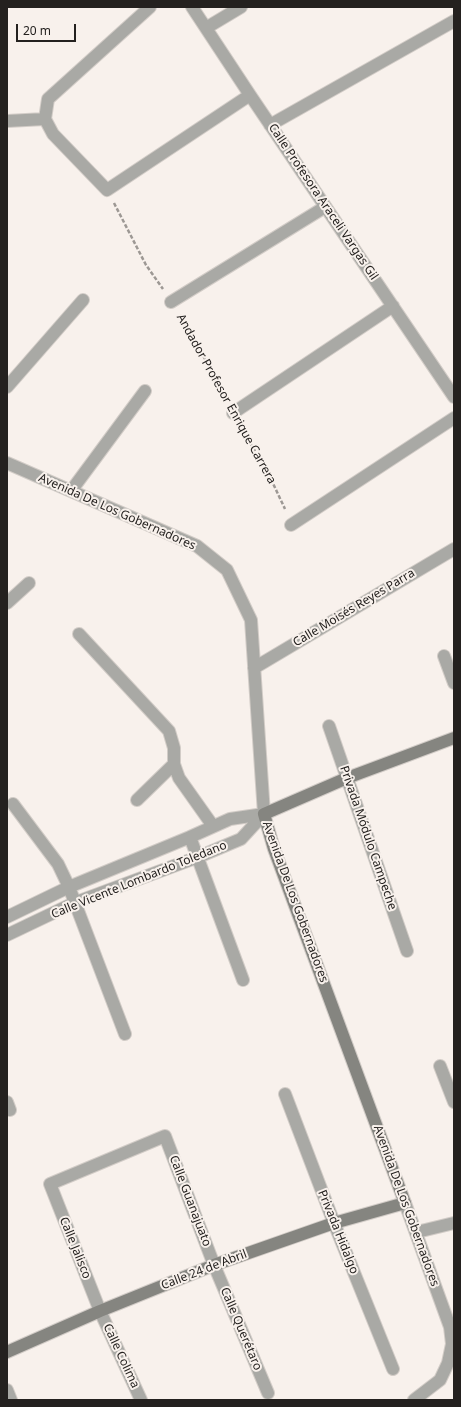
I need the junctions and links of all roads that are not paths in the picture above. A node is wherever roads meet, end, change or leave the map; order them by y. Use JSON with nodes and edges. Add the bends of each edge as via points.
{"nodes":[{"id":1,"x":150,"y":7,"type":"edge"},
{"id":2,"x":192,"y":7,"type":"edge"},
{"id":3,"x":241,"y":7,"type":"edge"},
{"id":4,"x":454,"y":21,"type":"edge"},
{"id":5,"x":206,"y":28,"type":"junction"},
{"id":6,"x":250,"y":95,"type":"junction"},
{"id":7,"x":45,"y":119,"type":"junction"},
{"id":8,"x":7,"y":121,"type":"edge"},
{"id":9,"x":270,"y":125,"type":"junction"},
{"id":10,"x":325,"y":207,"type":"junction"},
{"id":11,"x":83,"y":300,"type":"dead end"},
{"id":12,"x":171,"y":302,"type":"road end"},
{"id":13,"x":393,"y":306,"type":"junction"},
{"id":14,"x":7,"y":387,"type":"edge"},
{"id":15,"x":145,"y":391,"type":"dead end"},
{"id":16,"x":452,"y":391,"type":"edge"},
{"id":17,"x":233,"y":413,"type":"road end"},
{"id":18,"x":454,"y":418,"type":"edge"},
{"id":19,"x":7,"y":463,"type":"edge"},
{"id":20,"x":71,"y":491,"type":"junction"},
{"id":21,"x":291,"y":525,"type":"road end"},
{"id":22,"x":454,"y":549,"type":"edge"},
{"id":23,"x":30,"y":584,"type":"dead end"},
{"id":24,"x":7,"y":603,"type":"edge"},
{"id":25,"x":79,"y":634,"type":"dead end"},
{"id":26,"x":444,"y":656,"type":"dead end"},
{"id":27,"x":254,"y":668,"type":"junction"},
{"id":28,"x":454,"y":683,"type":"edge"},
{"id":29,"x":329,"y":726,"type":"dead end"},
{"id":30,"x":454,"y":738,"type":"edge"},
{"id":31,"x":174,"y":764,"type":"junction"},
{"id":32,"x":347,"y":778,"type":"junction"},
{"id":33,"x":137,"y":800,"type":"dead end"},
{"id":34,"x":13,"y":804,"type":"dead end"},
{"id":35,"x":264,"y":814,"type":"junction"},
{"id":36,"x":212,"y":826,"type":"junction"},
{"id":37,"x":190,"y":837,"type":"junction"},
{"id":38,"x":198,"y":857,"type":"junction"},
{"id":39,"x":69,"y":887,"type":"junction"},
{"id":40,"x":74,"y":903,"type":"junction"},
{"id":41,"x":7,"y":917,"type":"edge"},
{"id":42,"x":7,"y":935,"type":"edge"},
{"id":43,"x":407,"y":951,"type":"dead end"},
{"id":44,"x":243,"y":980,"type":"dead end"},
{"id":45,"x":125,"y":1034,"type":"dead end"},
{"id":46,"x":440,"y":1066,"type":"dead end"},
{"id":47,"x":285,"y":1094,"type":"dead end"},
{"id":48,"x":454,"y":1102,"type":"edge"},
{"id":49,"x":165,"y":1136,"type":"joint"},
{"id":50,"x":406,"y":1203,"type":"junction"},
{"id":51,"x":334,"y":1223,"type":"junction"},
{"id":52,"x":454,"y":1223,"type":"edge"},
{"id":53,"x":417,"y":1232,"type":"junction"},
{"id":54,"x":214,"y":1265,"type":"junction"},
{"id":55,"x":100,"y":1311,"type":"junction"},
{"id":56,"x":7,"y":1352,"type":"edge"},
{"id":57,"x":393,"y":1369,"type":"dead end"},
{"id":58,"x":7,"y":1390,"type":"edge"},
{"id":59,"x":268,"y":1393,"type":"dead end"},
{"id":60,"x":11,"y":1400,"type":"edge"},
{"id":61,"x":141,"y":1400,"type":"edge"},
{"id":62,"x":414,"y":1400,"type":"edge"}],
"edges":[{"from":1,"to":7,"type":"street","via":[[48,99]]},
{"from":2,"to":5,"type":"street","name":"Calle Profesora Araceli Vargas Gil"},
{"from":3,"to":5,"type":"street"},
{"from":4,"to":9,"type":"street"},
{"from":5,"to":6,"type":"street","name":"Calle Profesora Araceli Vargas Gil"},
{"from":6,"to":7,"type":"street","via":[[107,190],[53,134]]},
{"from":6,"to":9,"type":"street","name":"Calle Profesora Araceli Vargas Gil"},
{"from":7,"to":8,"type":"street"},
{"from":9,"to":10,"type":"street","name":"Calle Profesora Araceli Vargas Gil"},
{"from":10,"to":12,"type":"street"},
{"from":10,"to":13,"type":"street","name":"Calle Profesora Araceli Vargas Gil"},
{"from":11,"to":14,"type":"street"},
{"from":13,"to":16,"type":"street","name":"Calle Profesora Araceli Vargas Gil"},
{"from":13,"to":17,"type":"street"},
{"from":15,"to":20,"type":"street"},
{"from":18,"to":21,"type":"street"},
{"from":19,"to":20,"type":"street","name":"Avenida De Los Gobernadores"},
{"from":20,"to":27,"type":"street","name":"Avenida De Los Gobernadores","via":[[197,546],[227,570],[251,620]]},
{"from":22,"to":27,"type":"street","name":"Calle Moisés Reyes Parra"},
{"from":23,"to":24,"type":"street"},
{"from":25,"to":31,"type":"street","via":[[169,731],[174,748]]},
{"from":26,"to":28,"type":"street"},
{"from":27,"to":35,"type":"street","name":"Avenida De Los Gobernadores"},
{"from":29,"to":32,"type":"street","name":"Privada Módulo Campeche"},
{"from":30,"to":32,"type":"street","name":"Calle Vicente Lombardo Toledano"},
{"from":31,"to":33,"type":"street"},
{"from":31,"to":36,"type":"street","via":[[179,778]]},
{"from":32,"to":35,"type":"street","name":"Calle Vicente Lombardo Toledano"},
{"from":32,"to":43,"type":"street","name":"Privada Módulo Campeche"},
{"from":34,"to":39,"type":"street","via":[[58,864]]},
{"from":35,"to":36,"type":"street","name":"Calle Vicente Lombardo Toledano","via":[[230,819]]},
{"from":35,"to":38,"type":"street","name":"Calle Vicente Lombardo Toledano","via":[[240,839]]},
{"from":35,"to":50,"type":"street","name":"Avenida De Los Gobernadores","via":[[279,864]]},
{"from":36,"to":37,"type":"street","name":"Calle Vicente Lombardo Toledano"},
{"from":37,"to":38,"type":"street"},
{"from":37,"to":39,"type":"street","name":"Calle Vicente Lombardo Toledano"},
{"from":38,"to":40,"type":"street","name":"Calle Vicente Lombardo Toledano"},
{"from":38,"to":44,"type":"street"},
{"from":39,"to":40,"type":"street"},
{"from":39,"to":41,"type":"street","name":"Calle Vicente Lombardo Toledano"},
{"from":40,"to":42,"type":"street","name":"Calle Vicente Lombardo Toledano"},
{"from":40,"to":45,"type":"street"},
{"from":46,"to":48,"type":"street"},
{"from":47,"to":51,"type":"street","name":"Privada Hidalgo"},
{"from":49,"to":54,"type":"street","name":"Calle Guanajuato"},
{"from":49,"to":55,"type":"street","name":"Calle Jalisco","via":[[50,1184]]},
{"from":50,"to":51,"type":"street","name":"Calle 24 de Abril"},
{"from":50,"to":53,"type":"street","name":"Avenida De Los Gobernadores"},
{"from":51,"to":54,"type":"street","name":"Calle 24 de Abril"},
{"from":51,"to":57,"type":"street","name":"Privada Hidalgo"},
{"from":52,"to":53,"type":"street"},
{"from":53,"to":62,"type":"street","name":"Avenida De Los Gobernadores","via":[[450,1327],[452,1344],[448,1363],[440,1380]]},
{"from":54,"to":55,"type":"street","name":"Calle 24 de Abril"},
{"from":54,"to":59,"type":"street","name":"Calle Querétaro"},
{"from":55,"to":56,"type":"street","name":"Calle 24 de Abril"},
{"from":55,"to":61,"type":"street","name":"Calle Colima"},
{"from":58,"to":60,"type":"street"}]}
